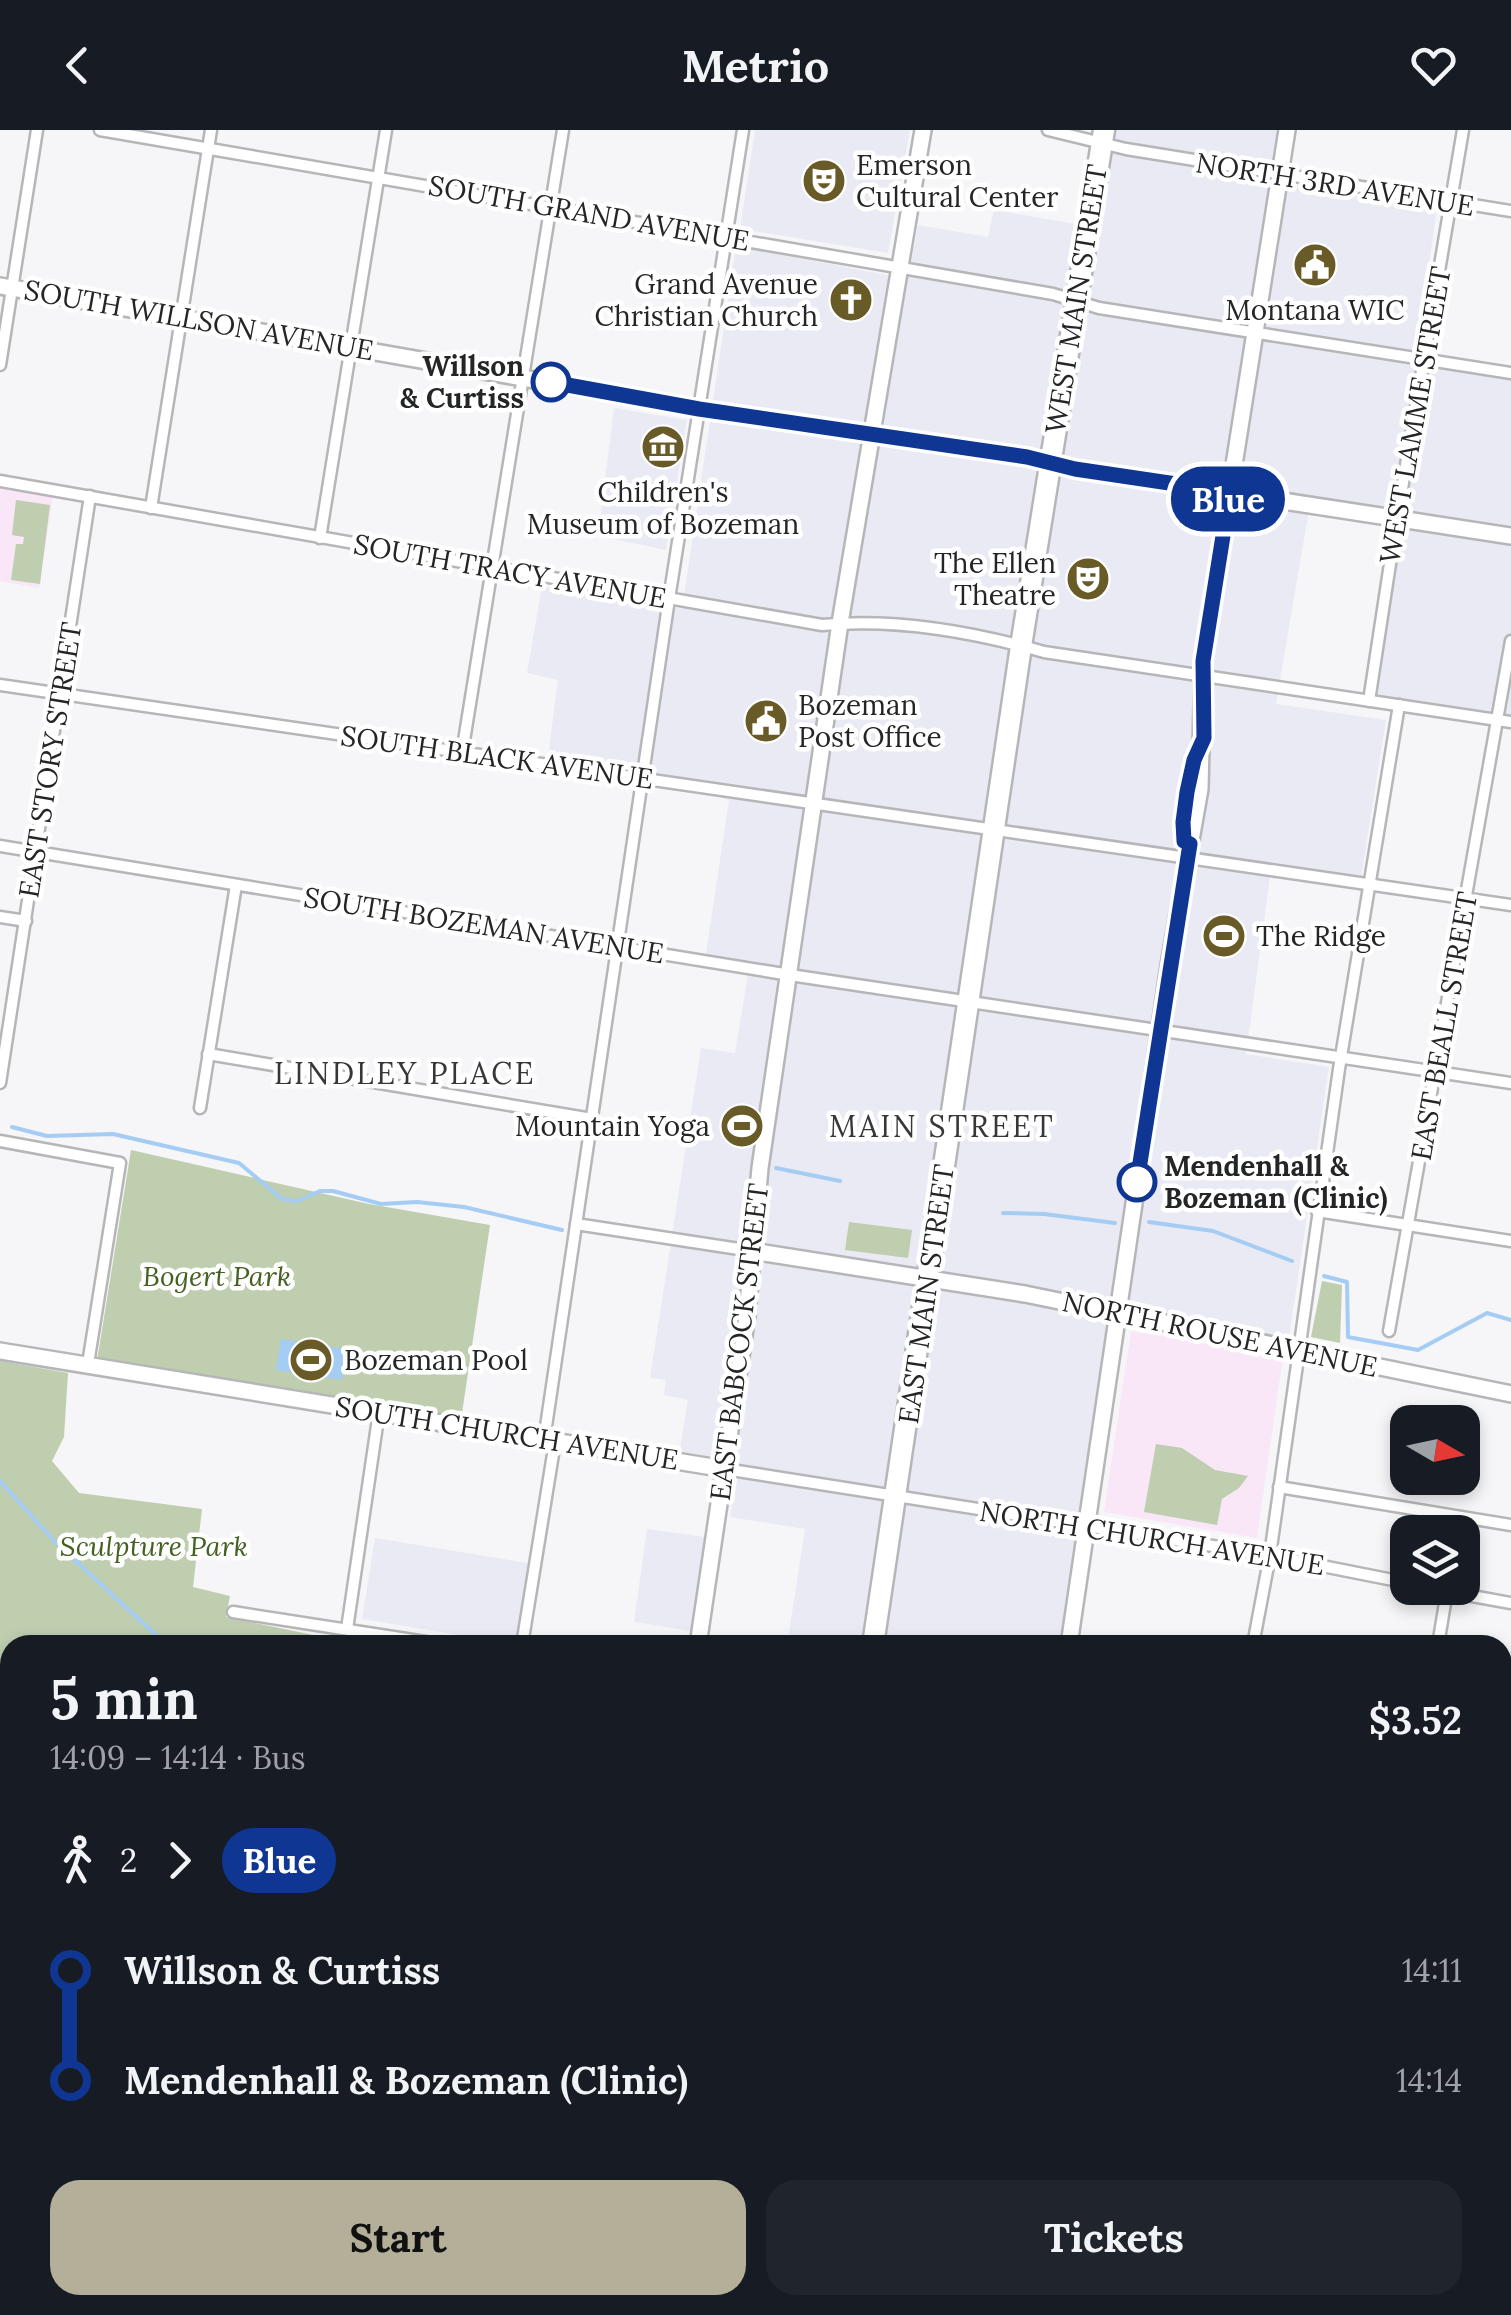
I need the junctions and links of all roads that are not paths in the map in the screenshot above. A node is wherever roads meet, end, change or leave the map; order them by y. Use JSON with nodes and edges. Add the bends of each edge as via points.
{"nodes":[{"id":1,"x":37,"y":130,"type":"edge"},
{"id":2,"x":100,"y":130,"type":"edge"},
{"id":3,"x":210,"y":130,"type":"edge"},
{"id":4,"x":386,"y":130,"type":"edge"},
{"id":5,"x":563,"y":130,"type":"edge"},
{"id":6,"x":743,"y":130,"type":"edge"},
{"id":7,"x":923,"y":130,"type":"edge"},
{"id":8,"x":1048,"y":130,"type":"edge"},
{"id":9,"x":1287,"y":130,"type":"edge"},
{"id":10,"x":1462,"y":130,"type":"edge"},
{"id":11,"x":1103,"y":136,"type":"edge"},
{"id":12,"x":208,"y":148,"type":"junction"},
{"id":13,"x":1280,"y":175,"type":"junction"},
{"id":14,"x":379,"y":176,"type":"junction"},
{"id":15,"x":1451,"y":202,"type":"junction"},
{"id":16,"x":550,"y":207,"type":"junction"},
{"id":17,"x":1511,"y":211,"type":"edge"},
{"id":18,"x":726,"y":237,"type":"junction"},
{"id":19,"x":900,"y":268,"type":"junction"},
{"id":20,"x":6,"y":287,"type":"edge"},
{"id":21,"x":1076,"y":300,"type":"junction"},
{"id":22,"x":181,"y":318,"type":"junction"},
{"id":23,"x":1254,"y":332,"type":"junction"},
{"id":24,"x":351,"y":346,"type":"junction"},
{"id":25,"x":1426,"y":360,"type":"junction"},
{"id":26,"x":0,"y":365,"type":"edge"},
{"id":27,"x":1511,"y":372,"type":"edge"},
{"id":28,"x":523,"y":377,"type":"junction"},
{"id":29,"x":699,"y":409,"type":"junction"},
{"id":30,"x":872,"y":435,"type":"junction"},
{"id":31,"x":1050,"y":462,"type":"junction"},
{"id":32,"x":0,"y":480,"type":"edge"},
{"id":33,"x":1230,"y":492,"type":"junction"},
{"id":34,"x":90,"y":496,"type":"junction"},
{"id":35,"x":151,"y":508,"type":"junction"},
{"id":36,"x":1397,"y":518,"type":"junction"},
{"id":37,"x":1511,"y":536,"type":"edge"},
{"id":38,"x":320,"y":538,"type":"junction"},
{"id":39,"x":492,"y":568,"type":"junction"},
{"id":40,"x":669,"y":599,"type":"junction"},
{"id":41,"x":840,"y":623,"type":"junction"},
{"id":42,"x":1511,"y":641,"type":"edge"},
{"id":43,"x":1021,"y":646,"type":"junction"},
{"id":44,"x":1204,"y":676,"type":"junction"},
{"id":45,"x":0,"y":685,"type":"edge"},
{"id":46,"x":60,"y":694,"type":"junction"},
{"id":47,"x":1369,"y":701,"type":"junction"},
{"id":48,"x":1398,"y":705,"type":"junction"},
{"id":49,"x":1505,"y":722,"type":"edge"},
{"id":50,"x":462,"y":753,"type":"junction"},
{"id":51,"x":642,"y":778,"type":"junction"},
{"id":52,"x":816,"y":802,"type":"junction"},
{"id":53,"x":994,"y":830,"type":"junction"},
{"id":54,"x":0,"y":846,"type":"edge"},
{"id":55,"x":36,"y":852,"type":"junction"},
{"id":56,"x":1188,"y":857,"type":"junction"},
{"id":57,"x":1369,"y":884,"type":"junction"},
{"id":58,"x":236,"y":885,"type":"junction"},
{"id":59,"x":1467,"y":898,"type":"junction"},
{"id":60,"x":1511,"y":905,"type":"edge"},
{"id":61,"x":0,"y":917,"type":"edge"},
{"id":62,"x":26,"y":921,"type":"junction"},
{"id":63,"x":617,"y":947,"type":"junction"},
{"id":64,"x":790,"y":975,"type":"junction"},
{"id":65,"x":968,"y":1002,"type":"junction"},
{"id":66,"x":1159,"y":1030,"type":"junction"},
{"id":67,"x":208,"y":1054,"type":"junction"},
{"id":68,"x":1341,"y":1056,"type":"junction"},
{"id":69,"x":1436,"y":1071,"type":"junction"},
{"id":70,"x":0,"y":1083,"type":"edge"},
{"id":71,"x":1511,"y":1083,"type":"edge"},
{"id":72,"x":200,"y":1108,"type":"dead end"},
{"id":73,"x":592,"y":1119,"type":"junction"},
{"id":74,"x":0,"y":1141,"type":"edge"},
{"id":75,"x":1317,"y":1210,"type":"junction"},
{"id":76,"x":576,"y":1224,"type":"junction"},
{"id":77,"x":1408,"y":1225,"type":"junction"},
{"id":78,"x":1511,"y":1241,"type":"edge"},
{"id":79,"x":752,"y":1252,"type":"junction"},
{"id":80,"x":928,"y":1280,"type":"junction"},
{"id":81,"x":1119,"y":1313,"type":"junction"},
{"id":82,"x":1389,"y":1332,"type":"dead end"},
{"id":83,"x":1299,"y":1350,"type":"junction"},
{"id":84,"x":0,"y":1351,"type":"edge"},
{"id":85,"x":88,"y":1364,"type":"junction"},
{"id":86,"x":1511,"y":1394,"type":"edge"},
{"id":87,"x":379,"y":1412,"type":"junction"},
{"id":88,"x":550,"y":1441,"type":"junction"},
{"id":89,"x":725,"y":1469,"type":"junction"},
{"id":90,"x":1280,"y":1486,"type":"junction"},
{"id":91,"x":896,"y":1496,"type":"junction"},
{"id":92,"x":1086,"y":1524,"type":"junction"},
{"id":93,"x":1511,"y":1525,"type":"edge"},
{"id":94,"x":1270,"y":1555,"type":"junction"},
{"id":95,"x":1390,"y":1579,"type":"edge"},
{"id":96,"x":1480,"y":1597,"type":"edge"},
{"id":97,"x":1511,"y":1602,"type":"edge"},
{"id":98,"x":1445,"y":1605,"type":"edge"},
{"id":99,"x":233,"y":1612,"type":"dead end"},
{"id":100,"x":347,"y":1630,"type":"junction"},
{"id":101,"x":380,"y":1635,"type":"edge"},
{"id":102,"x":523,"y":1635,"type":"edge"},
{"id":103,"x":700,"y":1635,"type":"edge"},
{"id":104,"x":875,"y":1635,"type":"edge"},
{"id":105,"x":1070,"y":1635,"type":"edge"},
{"id":106,"x":1255,"y":1635,"type":"edge"},
{"id":107,"x":1440,"y":1635,"type":"edge"}],
"edges":[{"from":1,"to":20,"type":"street"},
{"from":2,"to":12,"type":"street","name":"SOUTH GRAND AVENUE"},
{"from":3,"to":12,"type":"street"},
{"from":4,"to":14,"type":"street"},
{"from":5,"to":16,"type":"street"},
{"from":6,"to":18,"type":"street"},
{"from":7,"to":19,"type":"street","name":"EAST BABCOCK STREET"},
{"from":8,"to":11,"type":"street","name":"NORTH 3RD AVENUE"},
{"from":9,"to":13,"type":"street"},
{"from":10,"to":15,"type":"street","name":"WEST LAMME STREET"},
{"from":11,"to":13,"type":"street","name":"NORTH 3RD AVENUE","via":[[1126,150]]},
{"from":11,"to":21,"type":"highway","name":"WEST MAIN STREET"},
{"from":12,"to":14,"type":"street","name":"SOUTH GRAND AVENUE"},
{"from":12,"to":22,"type":"street"},
{"from":13,"to":15,"type":"street","name":"NORTH 3RD AVENUE"},
{"from":13,"to":23,"type":"street"},
{"from":14,"to":16,"type":"street","name":"SOUTH GRAND AVENUE"},
{"from":14,"to":24,"type":"street"},
{"from":15,"to":17,"type":"street","name":"NORTH 3RD AVENUE"},
{"from":15,"to":25,"type":"street","name":"WEST LAMME STREET"},
{"from":16,"to":18,"type":"street","name":"SOUTH GRAND AVENUE"},
{"from":16,"to":28,"type":"street"},
{"from":18,"to":19,"type":"street","name":"SOUTH GRAND AVENUE"},
{"from":18,"to":29,"type":"street"},
{"from":19,"to":21,"type":"street","name":"SOUTH GRAND AVENUE"},
{"from":19,"to":30,"type":"street","name":"EAST BABCOCK STREET"},
{"from":20,"to":22,"type":"street","name":"SOUTH WILLSON AVENUE"},
{"from":20,"to":26,"type":"street"},
{"from":21,"to":23,"type":"street","name":"SOUTH GRAND AVENUE"},
{"from":21,"to":31,"type":"highway","name":"WEST MAIN STREET"},
{"from":22,"to":24,"type":"street","name":"SOUTH WILLSON AVENUE"},
{"from":22,"to":35,"type":"street"},
{"from":23,"to":25,"type":"street","name":"SOUTH GRAND AVENUE"},
{"from":23,"to":33,"type":"street"},
{"from":24,"to":28,"type":"street","name":"SOUTH WILLSON AVENUE"},
{"from":24,"to":38,"type":"street"},
{"from":25,"to":27,"type":"street","name":"SOUTH GRAND AVENUE"},
{"from":25,"to":36,"type":"street","name":"WEST LAMME STREET"},
{"from":28,"to":29,"type":"street","name":"SOUTH WILLSON AVENUE"},
{"from":28,"to":39,"type":"street"},
{"from":29,"to":30,"type":"street","name":"SOUTH WILLSON AVENUE"},
{"from":29,"to":40,"type":"street"},
{"from":30,"to":31,"type":"street","name":"SOUTH WILLSON AVENUE"},
{"from":30,"to":41,"type":"street","name":"EAST BABCOCK STREET"},
{"from":31,"to":33,"type":"street","name":"SOUTH WILLSON AVENUE"},
{"from":31,"to":43,"type":"highway","name":"WEST MAIN STREET"},
{"from":32,"to":34,"type":"street","name":"SOUTH TRACY AVENUE"},
{"from":33,"to":36,"type":"street","name":"SOUTH WILLSON AVENUE"},
{"from":33,"to":44,"type":"street"},
{"from":34,"to":35,"type":"street","name":"SOUTH TRACY AVENUE"},
{"from":34,"to":46,"type":"street","name":"EAST STORY STREET"},
{"from":35,"to":38,"type":"street","name":"SOUTH TRACY AVENUE"},
{"from":36,"to":37,"type":"street","name":"SOUTH WILLSON AVENUE"},
{"from":36,"to":47,"type":"street","name":"WEST LAMME STREET"},
{"from":38,"to":39,"type":"street","name":"SOUTH TRACY AVENUE"},
{"from":39,"to":40,"type":"street","name":"SOUTH TRACY AVENUE"},
{"from":39,"to":50,"type":"street"},
{"from":40,"to":41,"type":"street","name":"SOUTH TRACY AVENUE"},
{"from":40,"to":51,"type":"street"},
{"from":41,"to":43,"type":"street","name":"SOUTH TRACY AVENUE","via":[[927,629]]},
{"from":41,"to":52,"type":"street","name":"EAST BABCOCK STREET"},
{"from":42,"to":49,"type":"street","name":"EAST BEALL STREET"},
{"from":43,"to":44,"type":"street","name":"SOUTH TRACY AVENUE"},
{"from":43,"to":53,"type":"highway","name":"EAST MAIN STREET"},
{"from":44,"to":47,"type":"street","name":"SOUTH TRACY AVENUE"},
{"from":44,"to":56,"type":"street","via":[[1200,789]]},
{"from":45,"to":46,"type":"street","name":"SOUTH BLACK AVENUE"},
{"from":46,"to":50,"type":"street","name":"SOUTH BLACK AVENUE"},
{"from":46,"to":55,"type":"street","name":"EAST STORY STREET"},
{"from":47,"to":48,"type":"street","name":"SOUTH TRACY AVENUE"},
{"from":48,"to":49,"type":"street","name":"SOUTH TRACY AVENUE"},
{"from":48,"to":57,"type":"street"},
{"from":49,"to":59,"type":"street","name":"EAST BEALL STREET"},
{"from":50,"to":51,"type":"street","name":"SOUTH BLACK AVENUE"},
{"from":51,"to":52,"type":"street","name":"SOUTH BLACK AVENUE"},
{"from":51,"to":63,"type":"street"},
{"from":52,"to":53,"type":"street","name":"SOUTH BLACK AVENUE"},
{"from":52,"to":64,"type":"street","name":"EAST BABCOCK STREET"},
{"from":53,"to":56,"type":"street","name":"SOUTH BLACK AVENUE"},
{"from":53,"to":65,"type":"highway","name":"EAST MAIN STREET"},
{"from":54,"to":55,"type":"street","name":"SOUTH BOZEMAN AVENUE"},
{"from":55,"to":58,"type":"street","name":"SOUTH BOZEMAN AVENUE"},
{"from":55,"to":62,"type":"street","name":"EAST STORY STREET"},
{"from":56,"to":57,"type":"street","name":"SOUTH BLACK AVENUE"},
{"from":56,"to":66,"type":"street"},
{"from":57,"to":59,"type":"street","name":"SOUTH BLACK AVENUE"},
{"from":57,"to":68,"type":"street"},
{"from":58,"to":63,"type":"street","name":"SOUTH BOZEMAN AVENUE"},
{"from":58,"to":67,"type":"street"},
{"from":59,"to":60,"type":"street","name":"SOUTH BLACK AVENUE"},
{"from":59,"to":69,"type":"street","name":"EAST BEALL STREET"},
{"from":61,"to":62,"type":"street"},
{"from":62,"to":70,"type":"street","name":"EAST STORY STREET"},
{"from":63,"to":64,"type":"street","name":"SOUTH BOZEMAN AVENUE"},
{"from":63,"to":73,"type":"street"},
{"from":64,"to":65,"type":"street","name":"SOUTH BOZEMAN AVENUE"},
{"from":64,"to":79,"type":"street","name":"EAST BABCOCK STREET"},
{"from":65,"to":66,"type":"street","name":"SOUTH BOZEMAN AVENUE"},
{"from":65,"to":80,"type":"highway","name":"EAST MAIN STREET"},
{"from":66,"to":68,"type":"street","name":"SOUTH BOZEMAN AVENUE"},
{"from":66,"to":81,"type":"street"},
{"from":67,"to":72,"type":"street"},
{"from":67,"to":73,"type":"street"},
{"from":68,"to":69,"type":"street","name":"SOUTH BOZEMAN AVENUE"},
{"from":68,"to":75,"type":"street"},
{"from":69,"to":71,"type":"street","name":"SOUTH BOZEMAN AVENUE"},
{"from":69,"to":77,"type":"street","name":"EAST BEALL STREET"},
{"from":73,"to":76,"type":"street"},
{"from":74,"to":85,"type":"street","via":[[120,1163]]},
{"from":75,"to":77,"type":"street"},
{"from":75,"to":83,"type":"street"},
{"from":76,"to":79,"type":"street"},
{"from":76,"to":88,"type":"street"},
{"from":77,"to":78,"type":"street"},
{"from":77,"to":82,"type":"street","name":"EAST BEALL STREET"},
{"from":79,"to":80,"type":"street","name":"NORTH ROUSE AVENUE"},
{"from":79,"to":89,"type":"street","name":"EAST BABCOCK STREET"},
{"from":80,"to":81,"type":"street","name":"NORTH ROUSE AVENUE"},
{"from":80,"to":91,"type":"highway","name":"EAST MAIN STREET"},
{"from":81,"to":83,"type":"street","name":"NORTH ROUSE AVENUE"},
{"from":81,"to":92,"type":"street"},
{"from":83,"to":86,"type":"street","name":"NORTH ROUSE AVENUE"},
{"from":83,"to":90,"type":"street"},
{"from":84,"to":85,"type":"street","name":"SOUTH CHURCH AVENUE"},
{"from":85,"to":87,"type":"street","name":"SOUTH CHURCH AVENUE"},
{"from":87,"to":88,"type":"street","name":"SOUTH CHURCH AVENUE"},
{"from":87,"to":100,"type":"street"},
{"from":88,"to":89,"type":"street","name":"SOUTH CHURCH AVENUE"},
{"from":88,"to":102,"type":"street"},
{"from":89,"to":91,"type":"street","name":"SOUTH CHURCH AVENUE"},
{"from":89,"to":103,"type":"street","name":"EAST BABCOCK STREET"},
{"from":90,"to":93,"type":"street"},
{"from":90,"to":94,"type":"street"},
{"from":91,"to":92,"type":"street","name":"NORTH CHURCH AVENUE"},
{"from":91,"to":104,"type":"highway","name":"EAST MAIN STREET"},
{"from":92,"to":94,"type":"street","name":"NORTH CHURCH AVENUE"},
{"from":92,"to":105,"type":"street"},
{"from":94,"to":95,"type":"street","name":"NORTH CHURCH AVENUE"},
{"from":94,"to":106,"type":"street"},
{"from":96,"to":97,"type":"street"},
{"from":98,"to":107,"type":"street"},
{"from":99,"to":100,"type":"street"},
{"from":100,"to":101,"type":"street"}]}
